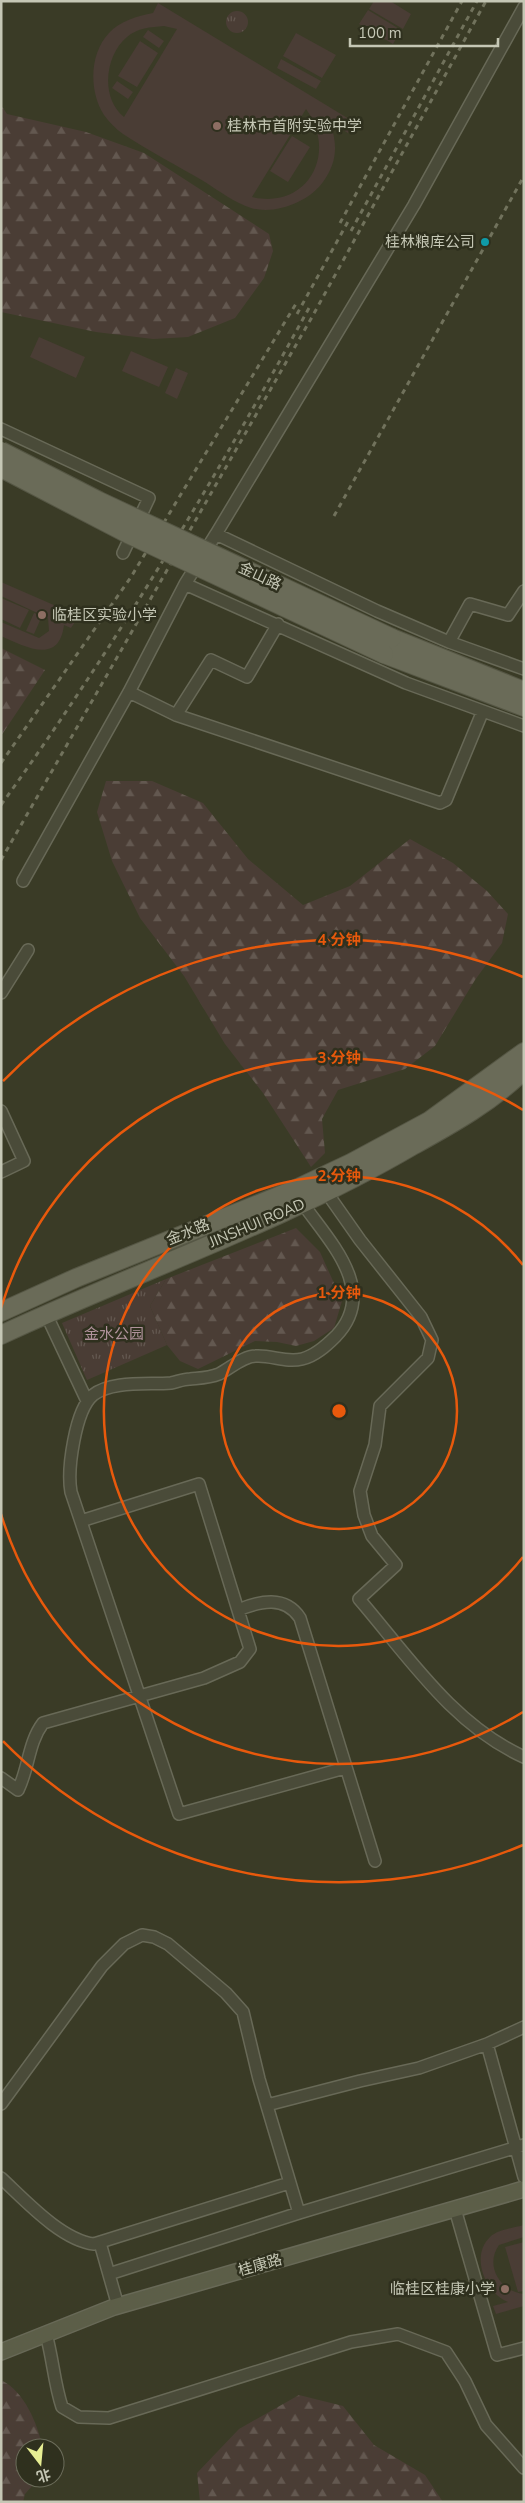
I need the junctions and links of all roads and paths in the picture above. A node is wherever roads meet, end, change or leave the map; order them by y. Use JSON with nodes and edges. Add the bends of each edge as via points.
{"nodes":[{"id":1,"x":524,"y":8,"type":"edge"},
{"id":2,"x":1,"y":429,"type":"edge"},
{"id":3,"x":1,"y":451,"type":"edge"},
{"id":4,"x":1,"y":468,"type":"edge"},
{"id":5,"x":216,"y":534,"type":"junction"},
{"id":6,"x":123,"y":553,"type":"dead end"},
{"id":7,"x":185,"y":584,"type":"junction"},
{"id":8,"x":524,"y":591,"type":"edge"},
{"id":9,"x":278,"y":624,"type":"junction"},
{"id":10,"x":449,"y":642,"type":"junction"},
{"id":11,"x":388,"y":646,"type":"junction"},
{"id":12,"x":524,"y":669,"type":"edge"},
{"id":13,"x":128,"y":692,"type":"junction"},
{"id":14,"x":524,"y":692,"type":"edge"},
{"id":15,"x":524,"y":707,"type":"edge"},
{"id":16,"x":482,"y":712,"type":"junction"},
{"id":17,"x":176,"y":715,"type":"junction"},
{"id":18,"x":524,"y":726,"type":"edge"},
{"id":19,"x":24,"y":881,"type":"dead end"},
{"id":20,"x":28,"y":950,"type":"dead end"},
{"id":21,"x":1,"y":993,"type":"edge"},
{"id":22,"x":524,"y":1052,"type":"edge"},
{"id":23,"x":524,"y":1070,"type":"edge"},
{"id":24,"x":1,"y":1112,"type":"edge"},
{"id":25,"x":4,"y":1125,"type":"edge"},
{"id":26,"x":1,"y":1172,"type":"edge"},
{"id":27,"x":327,"y":1193,"type":"junction"},
{"id":28,"x":303,"y":1204,"type":"junction"},
{"id":29,"x":1,"y":1312,"type":"edge"},
{"id":30,"x":46,"y":1314,"type":"junction"},
{"id":31,"x":1,"y":1335,"type":"edge"},
{"id":32,"x":88,"y":1401,"type":"junction"},
{"id":33,"x":81,"y":1521,"type":"junction"},
{"id":34,"x":238,"y":1610,"type":"junction"},
{"id":35,"x":139,"y":1694,"type":"junction"},
{"id":36,"x":524,"y":1757,"type":"edge"},
{"id":37,"x":345,"y":1768,"type":"junction"},
{"id":38,"x":1,"y":1778,"type":"edge"},
{"id":39,"x":375,"y":1861,"type":"dead end"},
{"id":40,"x":524,"y":2027,"type":"edge"},
{"id":41,"x":487,"y":2044,"type":"junction"},
{"id":42,"x":1,"y":2104,"type":"edge"},
{"id":43,"x":267,"y":2105,"type":"junction"},
{"id":44,"x":520,"y":2146,"type":"edge"},
{"id":45,"x":524,"y":2177,"type":"edge"},
{"id":46,"x":1,"y":2178,"type":"edge"},
{"id":47,"x":289,"y":2183,"type":"junction"},
{"id":48,"x":524,"y":2190,"type":"edge"},
{"id":49,"x":455,"y":2209,"type":"junction"},
{"id":50,"x":298,"y":2213,"type":"junction"},
{"id":51,"x":100,"y":2242,"type":"junction"},
{"id":52,"x":109,"y":2274,"type":"junction"},
{"id":53,"x":118,"y":2306,"type":"junction"},
{"id":54,"x":46,"y":2334,"type":"junction"},
{"id":55,"x":524,"y":2348,"type":"edge"},
{"id":56,"x":1,"y":2352,"type":"edge"},
{"id":57,"x":524,"y":2468,"type":"edge"}],
"edges":[{"from":1,"to":5,"type":"street","via":[[414,205]]},
{"from":2,"to":6,"type":"street","via":[[149,498]]},
{"from":3,"to":11,"type":"main road","name":"金山路","bridge":true},
{"from":4,"to":11,"type":"main road","name":"金山路","bridge":true,"via":[[128,534]]},
{"from":5,"to":7,"type":"street"},
{"from":5,"to":10,"type":"street","via":[[376,611]]},
{"from":7,"to":9,"type":"street"},
{"from":7,"to":13,"type":"street"},
{"from":8,"to":10,"type":"street","via":[[508,615],[470,604]]},
{"from":9,"to":16,"type":"street","via":[[406,683]]},
{"from":9,"to":17,"type":"street","via":[[246,677],[211,660]]},
{"from":10,"to":12,"type":"street"},
{"from":11,"to":14,"type":"main road","name":"金山路"},
{"from":11,"to":15,"type":"main road","name":"金山路"},
{"from":13,"to":17,"type":"street"},
{"from":13,"to":19,"type":"street"},
{"from":16,"to":17,"type":"street","via":[[446,800],[440,803]]},
{"from":16,"to":18,"type":"street"},
{"from":20,"to":21,"type":"street"},
{"from":22,"to":29,"type":"main road","name":"金水路","via":[[430,1121],[351,1163]]},
{"from":23,"to":27,"type":"main road","name":"JINSHUI ROAD","via":[[479,1105],[426,1139]]},
{"from":24,"to":25,"type":"street"},
{"from":25,"to":26,"type":"street","via":[[24,1161]]},
{"from":27,"to":28,"type":"main road","name":"JINSHUI ROAD"},
{"from":27,"to":36,"type":"street","via":[[421,1317],[432,1340],[428,1358],[384,1401],[378,1413],[375,1445],[360,1491],[361,1501],[372,1536],[396,1565],[359,1599],[456,1713],[486,1736]]},
{"from":28,"to":30,"type":"main road","name":"JINSHUI ROAD"},
{"from":28,"to":32,"type":"street","via":[[340,1256],[354,1292],[352,1309],[341,1331],[328,1345],[300,1360],[255,1356],[207,1378],[122,1386],[94,1394]]},
{"from":30,"to":31,"type":"main road","name":"JINSHUI ROAD"},
{"from":30,"to":32,"type":"street"},
{"from":32,"to":33,"type":"street","via":[[72,1448],[68,1476],[70,1492]]},
{"from":33,"to":34,"type":"street","via":[[199,1484]]},
{"from":33,"to":35,"type":"street"},
{"from":34,"to":35,"type":"street","via":[[250,1648],[240,1662],[204,1678]]},
{"from":34,"to":37,"type":"street","via":[[269,1601],[280,1602],[296,1612]]},
{"from":35,"to":37,"type":"street","via":[[180,1814]]},
{"from":35,"to":38,"type":"street","via":[[43,1722],[34,1734],[25,1776],[18,1790]]},
{"from":37,"to":39,"type":"street"},
{"from":40,"to":41,"type":"street"},
{"from":41,"to":43,"type":"street","via":[[419,2068]]},
{"from":41,"to":44,"type":"street"},
{"from":42,"to":43,"type":"street","via":[[102,1966],[124,1944],[142,1936],[154,1937],[168,1944],[226,1993],[243,2012]]},
{"from":43,"to":47,"type":"street"},
{"from":44,"to":45,"type":"street"},
{"from":44,"to":50,"type":"street"},
{"from":46,"to":51,"type":"street","via":[[43,2216],[81,2242]]},
{"from":47,"to":50,"type":"street"},
{"from":47,"to":51,"type":"street"},
{"from":48,"to":49,"type":"street","name":"桂康路"},
{"from":49,"to":53,"type":"street","name":"桂康路"},
{"from":49,"to":55,"type":"street","via":[[497,2355]]},
{"from":50,"to":52,"type":"street"},
{"from":51,"to":52,"type":"street"},
{"from":52,"to":53,"type":"street"},
{"from":53,"to":54,"type":"street","name":"桂康路"},
{"from":54,"to":56,"type":"street","name":"桂康路"},
{"from":54,"to":57,"type":"street","via":[[53,2358],[54,2384],[62,2407],[79,2417],[109,2418],[350,2342],[398,2334],[446,2352],[486,2425]]}]}
